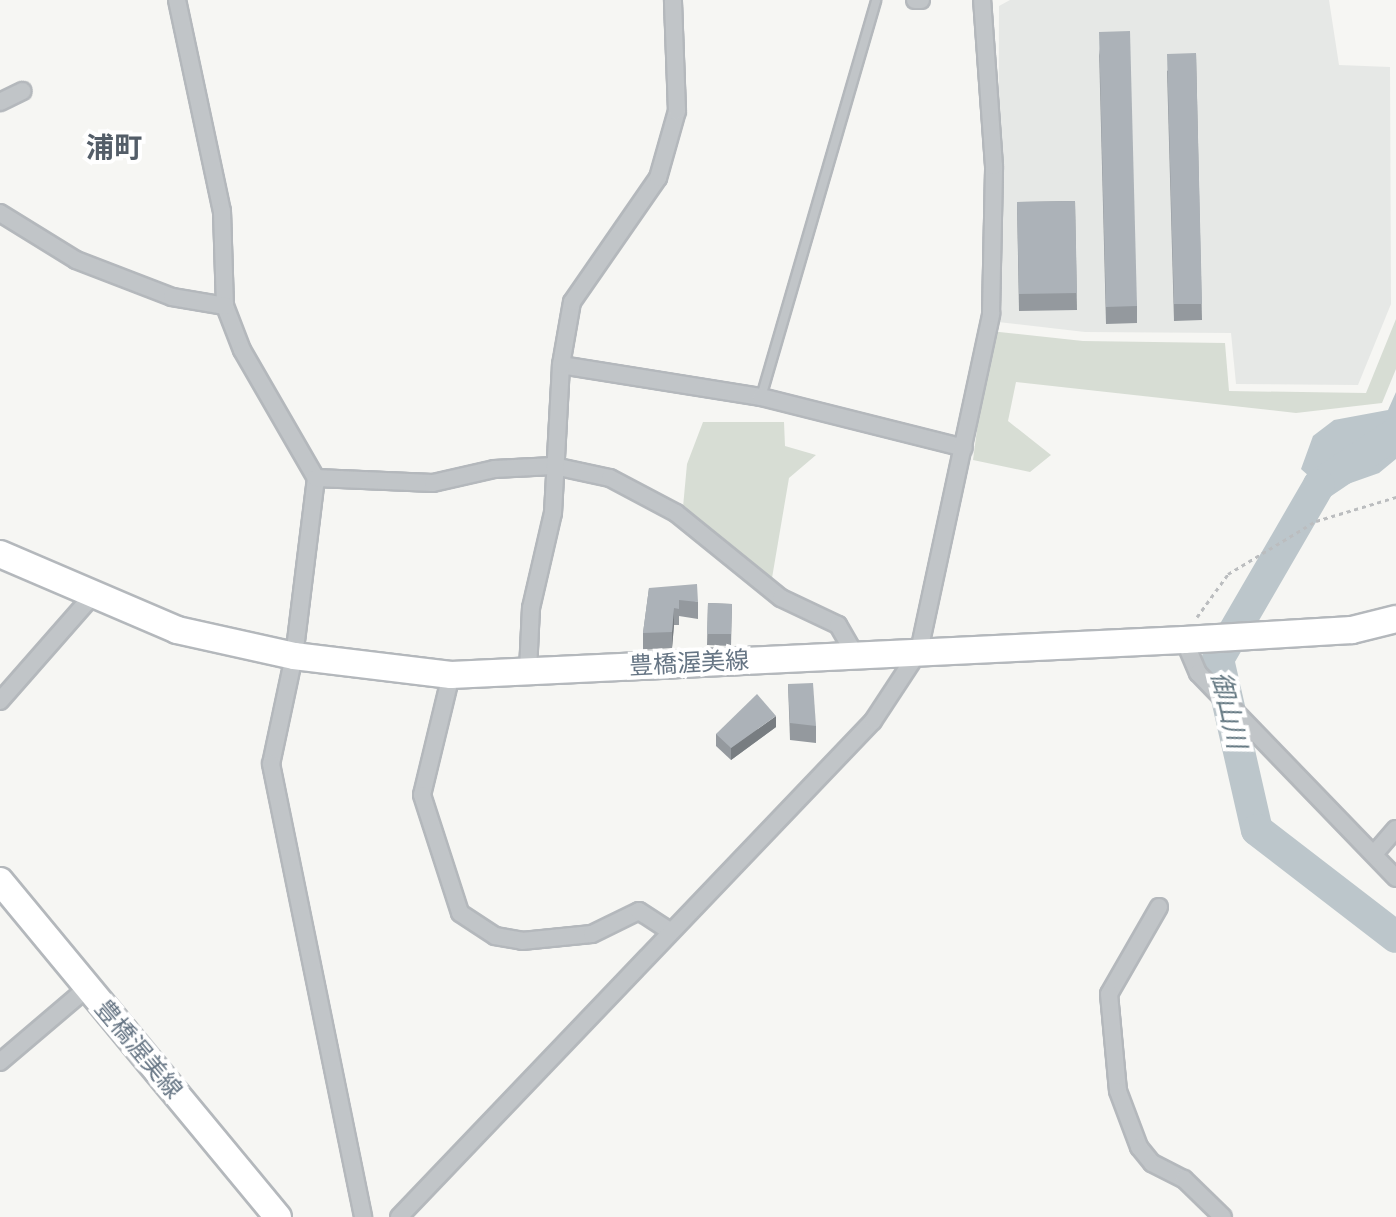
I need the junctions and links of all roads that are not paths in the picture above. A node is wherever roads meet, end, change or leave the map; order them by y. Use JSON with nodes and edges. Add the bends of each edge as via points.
{"nodes":[{"id":1,"x":177,"y":0,"type":"edge"},
{"id":2,"x":673,"y":0,"type":"edge"},
{"id":3,"x":876,"y":0,"type":"edge"},
{"id":4,"x":915,"y":0,"type":"edge"},
{"id":5,"x":921,"y":0,"type":"edge"},
{"id":6,"x":982,"y":0,"type":"edge"},
{"id":7,"x":23,"y":91,"type":"dead end"},
{"id":8,"x":0,"y":102,"type":"edge"},
{"id":9,"x":0,"y":213,"type":"edge"},
{"id":10,"x":225,"y":306,"type":"junction"},
{"id":11,"x":561,"y":365,"type":"junction"},
{"id":12,"x":761,"y":397,"type":"junction"},
{"id":13,"x":964,"y":448,"type":"junction"},
{"id":14,"x":554,"y":466,"type":"junction"},
{"id":15,"x":316,"y":478,"type":"junction"},
{"id":16,"x":0,"y":554,"type":"edge"},
{"id":17,"x":94,"y":594,"type":"junction"},
{"id":18,"x":1396,"y":619,"type":"edge"},
{"id":19,"x":1190,"y":640,"type":"junction"},
{"id":20,"x":919,"y":651,"type":"junction"},
{"id":21,"x":855,"y":654,"type":"junction"},
{"id":22,"x":294,"y":656,"type":"junction"},
{"id":23,"x":528,"y":671,"type":"junction"},
{"id":24,"x":451,"y":675,"type":"junction"},
{"id":25,"x":0,"y":701,"type":"edge"},
{"id":26,"x":1396,"y":829,"type":"edge"},
{"id":27,"x":1374,"y":854,"type":"junction"},
{"id":28,"x":1396,"y":878,"type":"edge"},
{"id":29,"x":0,"y":881,"type":"edge"},
{"id":30,"x":1159,"y":907,"type":"dead end"},
{"id":31,"x":671,"y":932,"type":"junction"},
{"id":32,"x":88,"y":987,"type":"junction"},
{"id":33,"x":0,"y":1062,"type":"edge"},
{"id":34,"x":278,"y":1217,"type":"edge"},
{"id":35,"x":363,"y":1217,"type":"edge"},
{"id":36,"x":399,"y":1217,"type":"edge"},
{"id":37,"x":1223,"y":1217,"type":"edge"}],
"edges":[{"from":1,"to":10,"type":"street","via":[[222,211]]},
{"from":2,"to":11,"type":"street","via":[[677,111],[658,178],[572,302]]},
{"from":3,"to":12,"type":"lane"},
{"from":4,"to":5,"type":"street"},
{"from":6,"to":13,"type":"street","via":[[994,166],[991,314]]},
{"from":7,"to":8,"type":"street"},
{"from":9,"to":10,"type":"street","via":[[76,260],[172,297]]},
{"from":10,"to":15,"type":"street","via":[[242,350]]},
{"from":11,"to":12,"type":"street"},
{"from":11,"to":14,"type":"street"},
{"from":12,"to":13,"type":"street"},
{"from":13,"to":20,"type":"street"},
{"from":14,"to":15,"type":"street","via":[[494,469],[433,483]]},
{"from":14,"to":21,"type":"street","via":[[610,478],[676,513],[781,598],[838,625]]},
{"from":14,"to":23,"type":"street","via":[[553,513],[531,608]]},
{"from":15,"to":22,"type":"street"},
{"from":16,"to":17,"type":"main road","name":"豊橋渥美線"},
{"from":17,"to":22,"type":"main road","name":"豊橋渥美線","via":[[177,630]]},
{"from":17,"to":25,"type":"street"},
{"from":18,"to":19,"type":"main road","name":"豊橋渥美線","via":[[1352,630]]},
{"from":19,"to":20,"type":"main road","name":"豊橋渥美線"},
{"from":19,"to":27,"type":"street","via":[[1198,673]]},
{"from":20,"to":21,"type":"main road","name":"豊橋渥美線"},
{"from":20,"to":31,"type":"street","via":[[873,721]]},
{"from":21,"to":23,"type":"main road","name":"豊橋渥美線"},
{"from":22,"to":24,"type":"main road","name":"豊橋渥美線"},
{"from":22,"to":35,"type":"street","via":[[271,764]]},
{"from":23,"to":24,"type":"main road","name":"豊橋渥美線"},
{"from":24,"to":31,"type":"street","via":[[422,795],[460,913],[495,936],[522,941],[592,934],[639,911]]},
{"from":26,"to":27,"type":"street"},
{"from":27,"to":28,"type":"street"},
{"from":29,"to":32,"type":"main road","name":"豊橋渥美線"},
{"from":30,"to":37,"type":"street","via":[[1109,994],[1118,1091],[1139,1147],[1152,1163],[1184,1179]]},
{"from":31,"to":36,"type":"street"},
{"from":32,"to":33,"type":"street"},
{"from":32,"to":34,"type":"main road","name":"豊橋渥美線"}]}
